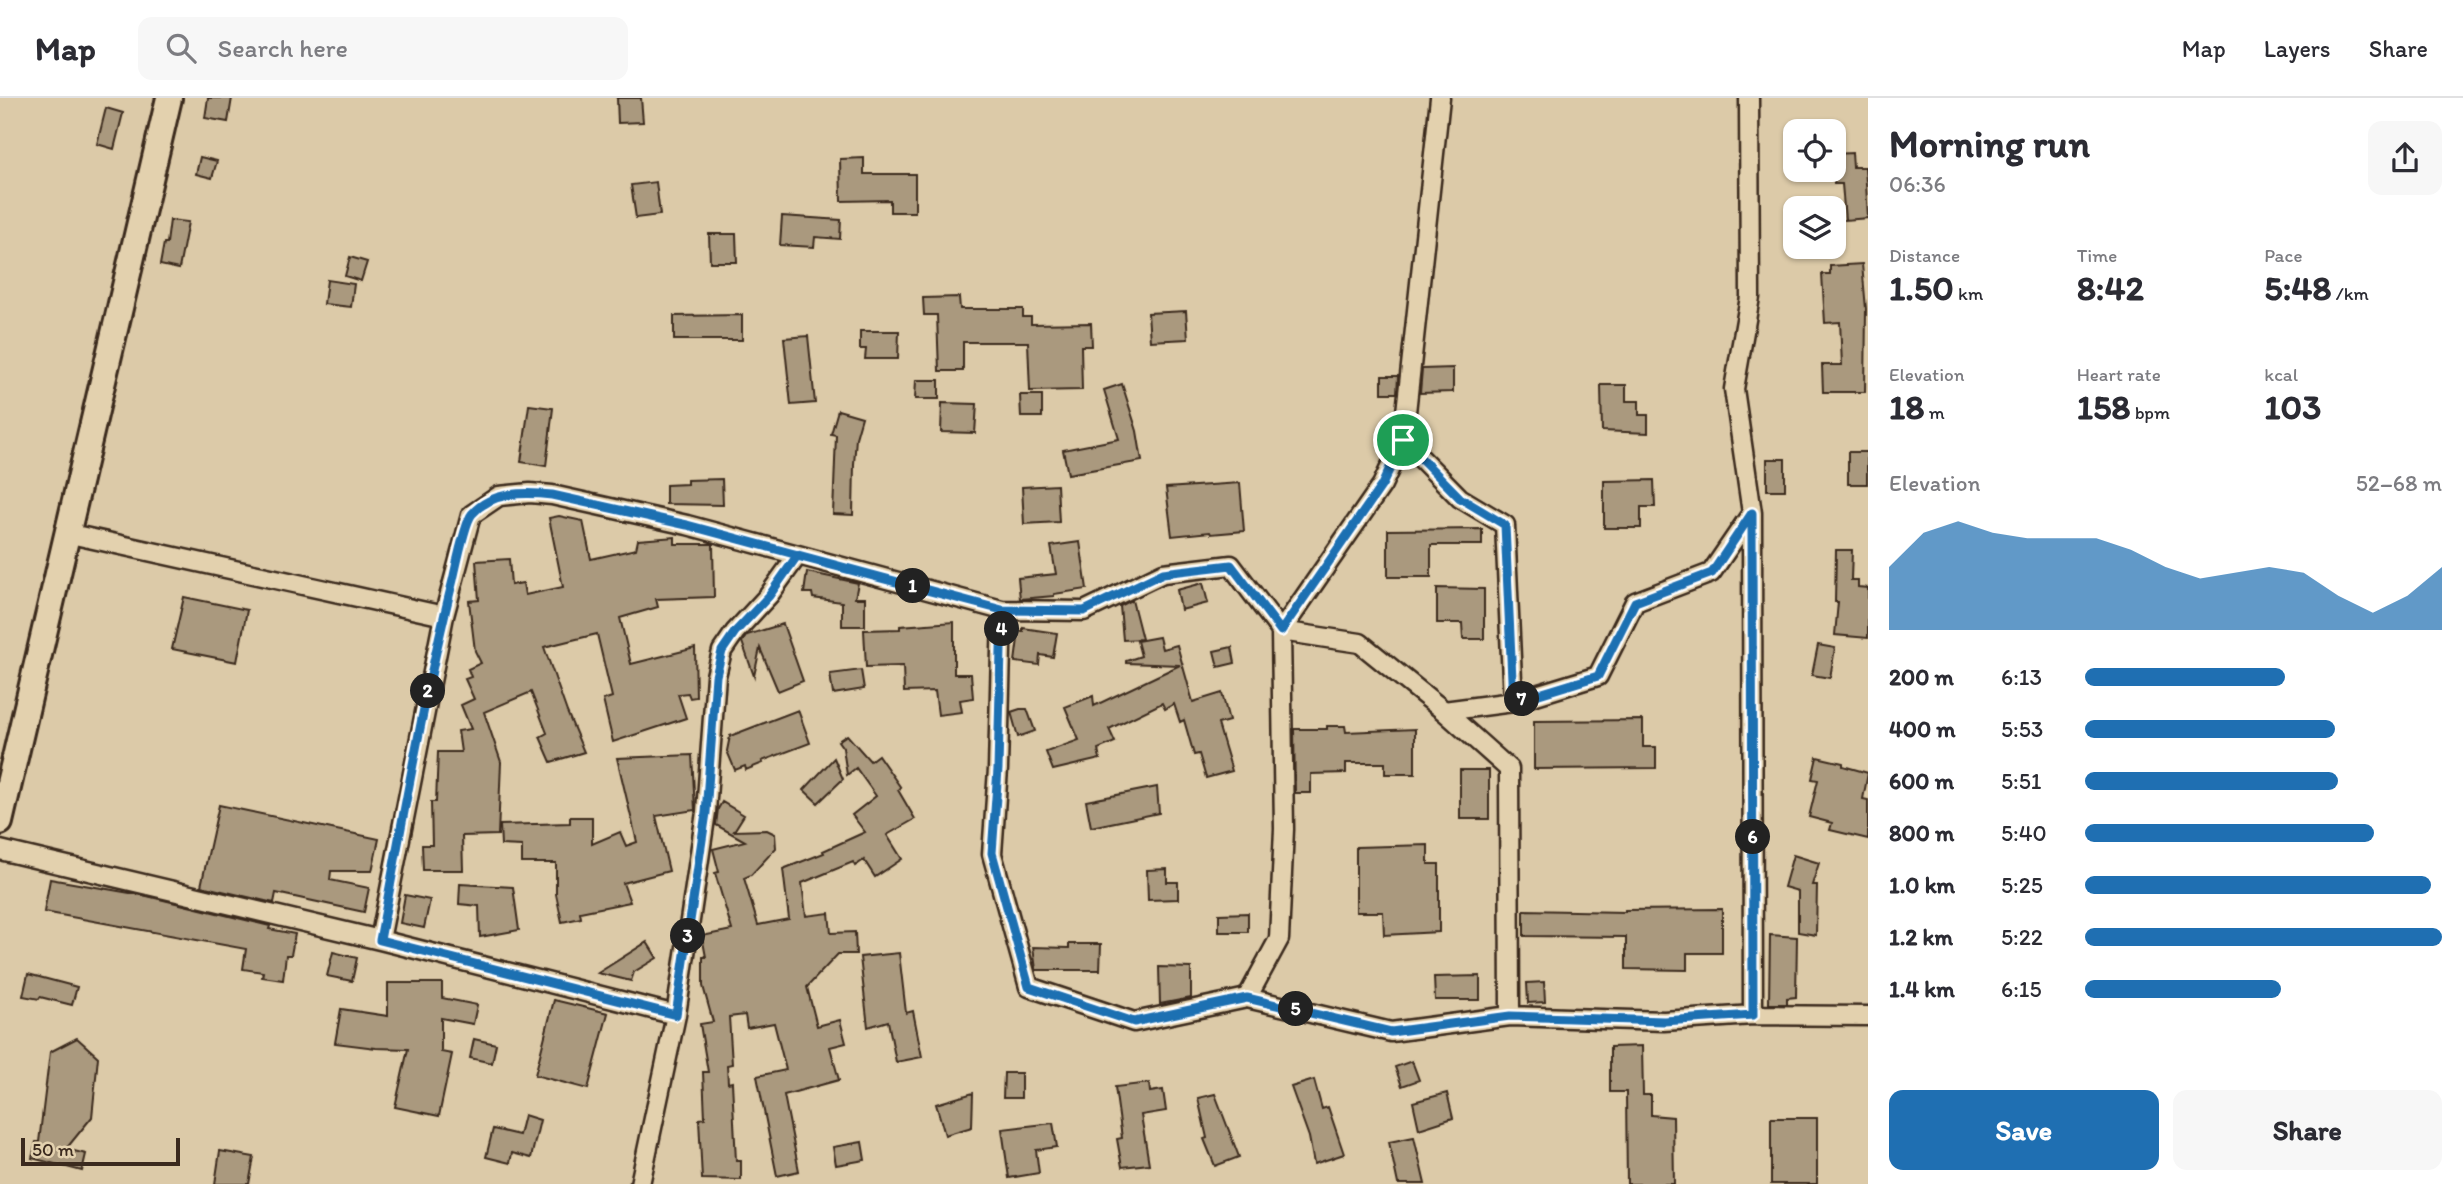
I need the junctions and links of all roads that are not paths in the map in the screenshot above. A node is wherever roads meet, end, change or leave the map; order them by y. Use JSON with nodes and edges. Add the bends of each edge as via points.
{"nodes":[{"id":1,"x":169,"y":98,"type":"edge"},
{"id":2,"x":1440,"y":98,"type":"edge"},
{"id":3,"x":1749,"y":98,"type":"edge"},
{"id":4,"x":1403,"y":440,"type":"junction"},
{"id":5,"x":1752,"y":513,"type":"junction"},
{"id":6,"x":66,"y":533,"type":"junction"},
{"id":7,"x":797,"y":556,"type":"junction"},
{"id":8,"x":1002,"y":610,"type":"junction"},
{"id":9,"x":444,"y":616,"type":"junction"},
{"id":10,"x":1281,"y":631,"type":"junction"},
{"id":11,"x":1513,"y":702,"type":"junction"},
{"id":12,"x":1444,"y":711,"type":"junction"},
{"id":13,"x":0,"y":822,"type":"edge"},
{"id":14,"x":0,"y":850,"type":"edge"},
{"id":15,"x":380,"y":940,"type":"junction"},
{"id":16,"x":1247,"y":998,"type":"junction"},
{"id":17,"x":676,"y":1015,"type":"junction"},
{"id":18,"x":1753,"y":1015,"type":"junction"},
{"id":19,"x":1510,"y":1016,"type":"junction"},
{"id":20,"x":1868,"y":1016,"type":"edge"},
{"id":21,"x":640,"y":1184,"type":"edge"}],
"edges":[{"from":1,"to":6,"type":"main road"},
{"from":2,"to":4,"type":"street"},
{"from":3,"to":5,"type":"street","via":[[1751,297],[1734,389]]},
{"from":4,"to":10,"type":"street","via":[[1382,485]]},
{"from":4,"to":11,"type":"street","via":[[1460,498],[1505,525]]},
{"from":5,"to":11,"type":"street","via":[[1712,573],[1635,602],[1598,676]]},
{"from":5,"to":18,"type":"street"},
{"from":6,"to":9,"type":"street"},
{"from":6,"to":13,"type":"main road"},
{"from":7,"to":8,"type":"street"},
{"from":7,"to":9,"type":"street","via":[[687,525],[552,495],[499,496],[471,515]]},
{"from":7,"to":17,"type":"street","via":[[722,651],[716,676],[706,813]]},
{"from":8,"to":10,"type":"street","via":[[1084,611],[1163,573],[1231,565]]},
{"from":8,"to":16,"type":"street","via":[[992,853],[1029,987],[1134,1022]]},
{"from":9,"to":15,"type":"street"},
{"from":10,"to":12,"type":"street","via":[[1360,643]]},
{"from":10,"to":16,"type":"street","via":[[1284,829],[1279,939]]},
{"from":11,"to":12,"type":"street"},
{"from":12,"to":19,"type":"street","via":[[1510,769]]},
{"from":14,"to":15,"type":"street"},
{"from":15,"to":17,"type":"street"},
{"from":16,"to":19,"type":"street","via":[[1391,1032]]},
{"from":17,"to":21,"type":"street"},
{"from":18,"to":19,"type":"street","via":[[1664,1021]]},
{"from":18,"to":20,"type":"street"}]}
